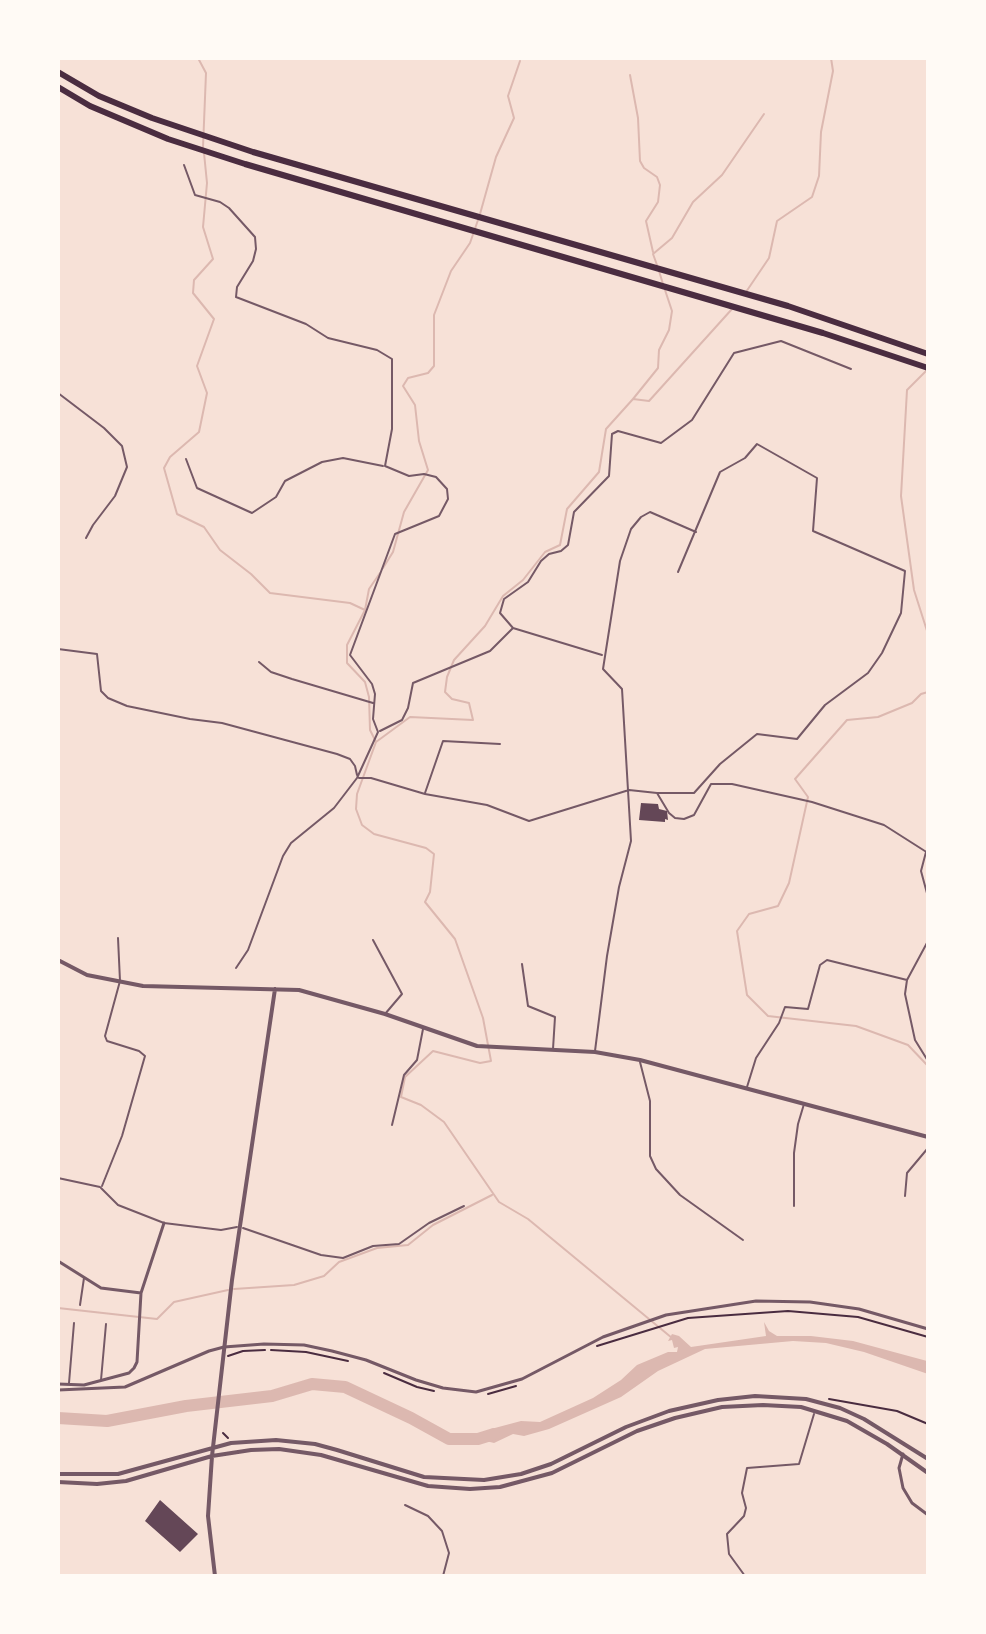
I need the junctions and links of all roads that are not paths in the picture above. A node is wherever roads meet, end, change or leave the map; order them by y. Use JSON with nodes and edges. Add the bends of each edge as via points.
{"nodes":[{"id":1,"x":58,"y":72,"type":"edge"},
{"id":2,"x":58,"y":87,"type":"edge"},
{"id":3,"x":184,"y":165,"type":"dead end"},
{"id":4,"x":928,"y":354,"type":"edge"},
{"id":5,"x":928,"y":368,"type":"edge"},
{"id":6,"x":851,"y":369,"type":"dead end"},
{"id":7,"x":58,"y":393,"type":"edge"},
{"id":8,"x":186,"y":459,"type":"dead end"},
{"id":9,"x":385,"y":466,"type":"junction"},
{"id":10,"x":696,"y":532,"type":"junction"},
{"id":11,"x":86,"y":538,"type":"dead end"},
{"id":12,"x":678,"y":572,"type":"dead end"},
{"id":13,"x":513,"y":628,"type":"junction"},
{"id":14,"x":58,"y":649,"type":"edge"},
{"id":15,"x":603,"y":656,"type":"junction"},
{"id":16,"x":259,"y":662,"type":"dead end"},
{"id":17,"x":374,"y":704,"type":"junction"},
{"id":18,"x":378,"y":732,"type":"junction"},
{"id":19,"x":500,"y":744,"type":"dead end"},
{"id":20,"x":357,"y":778,"type":"junction"},
{"id":21,"x":629,"y":790,"type":"junction"},
{"id":22,"x":657,"y":793,"type":"junction"},
{"id":23,"x":425,"y":794,"type":"junction"},
{"id":24,"x":927,"y":853,"type":"edge"},
{"id":25,"x":928,"y":897,"type":"edge"},
{"id":26,"x":118,"y":938,"type":"dead end"},
{"id":27,"x":373,"y":940,"type":"dead end"},
{"id":28,"x":928,"y":941,"type":"edge"},
{"id":29,"x":58,"y":960,"type":"edge"},
{"id":30,"x":522,"y":964,"type":"dead end"},
{"id":31,"x":236,"y":968,"type":"dead end"},
{"id":32,"x":907,"y":980,"type":"junction"},
{"id":33,"x":120,"y":981,"type":"junction"},
{"id":34,"x":275,"y":989,"type":"junction"},
{"id":35,"x":385,"y":1014,"type":"junction"},
{"id":36,"x":423,"y":1027,"type":"junction"},
{"id":37,"x":553,"y":1049,"type":"junction"},
{"id":38,"x":595,"y":1052,"type":"junction"},
{"id":39,"x":640,"y":1060,"type":"junction"},
{"id":40,"x":928,"y":1061,"type":"edge"},
{"id":41,"x":747,"y":1087,"type":"junction"},
{"id":42,"x":804,"y":1103,"type":"junction"},
{"id":43,"x":392,"y":1125,"type":"dead end"},
{"id":44,"x":928,"y":1137,"type":"edge"},
{"id":45,"x":928,"y":1148,"type":"edge"},
{"id":46,"x":58,"y":1178,"type":"edge"},
{"id":47,"x":101,"y":1188,"type":"junction"},
{"id":48,"x":905,"y":1196,"type":"dead end"},
{"id":49,"x":464,"y":1206,"type":"dead end"},
{"id":50,"x":794,"y":1206,"type":"dead end"},
{"id":51,"x":164,"y":1223,"type":"junction"},
{"id":52,"x":240,"y":1227,"type":"junction"},
{"id":53,"x":743,"y":1240,"type":"dead end"},
{"id":54,"x":58,"y":1261,"type":"edge"},
{"id":55,"x":84,"y":1277,"type":"junction"},
{"id":56,"x":141,"y":1293,"type":"junction"},
{"id":57,"x":80,"y":1305,"type":"dead end"},
{"id":58,"x":74,"y":1323,"type":"dead end"},
{"id":59,"x":106,"y":1324,"type":"dead end"},
{"id":60,"x":928,"y":1329,"type":"edge"},
{"id":61,"x":224,"y":1347,"type":"junction"},
{"id":62,"x":101,"y":1381,"type":"junction"},
{"id":63,"x":58,"y":1384,"type":"edge"},
{"id":64,"x":69,"y":1384,"type":"junction"},
{"id":65,"x":58,"y":1390,"type":"edge"},
{"id":66,"x":815,"y":1410,"type":"junction"},
{"id":67,"x":213,"y":1447,"type":"junction"},
{"id":68,"x":903,"y":1454,"type":"junction"},
{"id":69,"x":212,"y":1456,"type":"junction"},
{"id":70,"x":928,"y":1459,"type":"edge"},
{"id":71,"x":928,"y":1473,"type":"edge"},
{"id":72,"x":58,"y":1474,"type":"edge"},
{"id":73,"x":58,"y":1482,"type":"edge"},
{"id":74,"x":405,"y":1505,"type":"dead end"},
{"id":75,"x":928,"y":1515,"type":"edge"},
{"id":76,"x":215,"y":1576,"type":"edge"},
{"id":77,"x":443,"y":1576,"type":"edge"},
{"id":78,"x":745,"y":1576,"type":"edge"}],
"edges":[{"from":1,"to":4,"type":"highway","via":[[99,96],[208,137],[749,295]]},
{"from":2,"to":5,"type":"highway","via":[[90,106],[208,152]]},
{"from":3,"to":9,"type":"lane","via":[[195,195],[229,208],[255,237],[253,261],[236,297],[328,338],[392,359],[392,429]]},
{"from":6,"to":13,"type":"lane","via":[[781,341],[734,353],[692,420],[661,443],[618,431],[612,434],[609,476],[574,512],[568,545],[549,554],[528,582],[504,599],[500,613]]},
{"from":7,"to":11,"type":"lane","via":[[122,446],[127,467],[115,496]]},
{"from":8,"to":9,"type":"lane","via":[[197,488],[252,513],[276,497],[285,481],[322,462],[343,458]]},
{"from":9,"to":17,"type":"lane","via":[[409,476],[436,477],[448,499],[439,516],[395,534],[379,573],[350,655],[372,684]]},
{"from":10,"to":12,"type":"lane"},
{"from":10,"to":15,"type":"lane","via":[[650,512],[631,529]]},
{"from":10,"to":22,"type":"lane","via":[[720,472],[757,444],[817,478],[813,531],[905,571],[901,613],[868,673],[825,705],[797,739],[757,734],[694,793]]},
{"from":13,"to":15,"type":"lane"},
{"from":13,"to":18,"type":"lane","via":[[490,651],[413,683],[402,720]]},
{"from":14,"to":20,"type":"lane","via":[[97,654],[101,691],[108,698],[337,754],[350,759]]},
{"from":15,"to":21,"type":"lane","via":[[603,669],[622,689]]},
{"from":16,"to":17,"type":"lane","via":[[271,672]]},
{"from":17,"to":18,"type":"lane"},
{"from":18,"to":20,"type":"lane"},
{"from":19,"to":23,"type":"lane","via":[[443,741]]},
{"from":20,"to":23,"type":"lane"},
{"from":20,"to":31,"type":"lane","via":[[334,808],[291,843]]},
{"from":21,"to":22,"type":"lane"},
{"from":21,"to":23,"type":"lane","via":[[529,821],[487,805]]},
{"from":21,"to":38,"type":"lane","via":[[631,841],[607,956]]},
{"from":22,"to":24,"type":"lane","via":[[669,813],[684,819],[694,815],[711,784],[732,784],[884,825]]},
{"from":24,"to":25,"type":"lane","via":[[921,871]]},
{"from":26,"to":33,"type":"lane"},
{"from":27,"to":35,"type":"lane","via":[[402,994]]},
{"from":28,"to":32,"type":"lane"},
{"from":29,"to":33,"type":"street","via":[[87,975]]},
{"from":30,"to":37,"type":"lane","via":[[528,1006],[555,1017]]},
{"from":32,"to":40,"type":"lane","via":[[915,1040]]},
{"from":32,"to":41,"type":"lane","via":[[827,960],[820,965],[808,1009],[785,1007],[756,1058]]},
{"from":33,"to":34,"type":"street"},
{"from":33,"to":47,"type":"lane","via":[[105,1036],[145,1056]]},
{"from":34,"to":35,"type":"street","via":[[326,996]]},
{"from":34,"to":52,"type":"street"},
{"from":35,"to":36,"type":"street"},
{"from":36,"to":37,"type":"street","via":[[477,1046]]},
{"from":36,"to":43,"type":"lane","via":[[417,1060],[404,1075]]},
{"from":37,"to":38,"type":"street"},
{"from":38,"to":39,"type":"street"},
{"from":39,"to":41,"type":"street"},
{"from":39,"to":53,"type":"lane","via":[[650,1101],[650,1156],[656,1169],[680,1195]]},
{"from":41,"to":42,"type":"street"},
{"from":42,"to":44,"type":"street"},
{"from":42,"to":50,"type":"lane","via":[[794,1153]]},
{"from":45,"to":48,"type":"lane","via":[[907,1173]]},
{"from":46,"to":47,"type":"lane"},
{"from":47,"to":51,"type":"lane","via":[[118,1205]]},
{"from":49,"to":52,"type":"lane","via":[[399,1244],[373,1246],[343,1258]]},
{"from":51,"to":52,"type":"lane"},
{"from":51,"to":56,"type":"street"},
{"from":52,"to":61,"type":"street"},
{"from":54,"to":55,"type":"street"},
{"from":55,"to":56,"type":"street","via":[[101,1288]]},
{"from":55,"to":57,"type":"lane"},
{"from":56,"to":62,"type":"street","via":[[137,1362],[129,1373]]},
{"from":58,"to":64,"type":"lane"},
{"from":59,"to":62,"type":"lane"},
{"from":60,"to":61,"type":"street","via":[[859,1309],[756,1301],[666,1315],[576,1348],[522,1379],[476,1392],[443,1388],[304,1345]]},
{"from":61,"to":65,"type":"street","via":[[125,1387]]},
{"from":61,"to":67,"type":"street"},
{"from":62,"to":64,"type":"street"},
{"from":63,"to":64,"type":"street"},
{"from":66,"to":68,"type":"street","via":[[862,1428]]},
{"from":66,"to":69,"type":"street","via":[[763,1405],[693,1413],[637,1431],[535,1479],[484,1489],[428,1486],[297,1451]]},
{"from":66,"to":78,"type":"lane","via":[[799,1464],[747,1468],[744,1516],[727,1534],[729,1554]]},
{"from":67,"to":69,"type":"street"},
{"from":67,"to":70,"type":"street","via":[[289,1441],[424,1477],[484,1480],[543,1467],[669,1411],[772,1396],[840,1408]]},
{"from":67,"to":72,"type":"street","via":[[130,1472]]},
{"from":68,"to":71,"type":"street"},
{"from":68,"to":75,"type":"street","via":[[903,1488]]},
{"from":69,"to":73,"type":"street","via":[[126,1481]]},
{"from":69,"to":76,"type":"street","via":[[208,1516]]},
{"from":74,"to":77,"type":"lane","via":[[428,1516],[442,1531],[449,1553]]}]}
